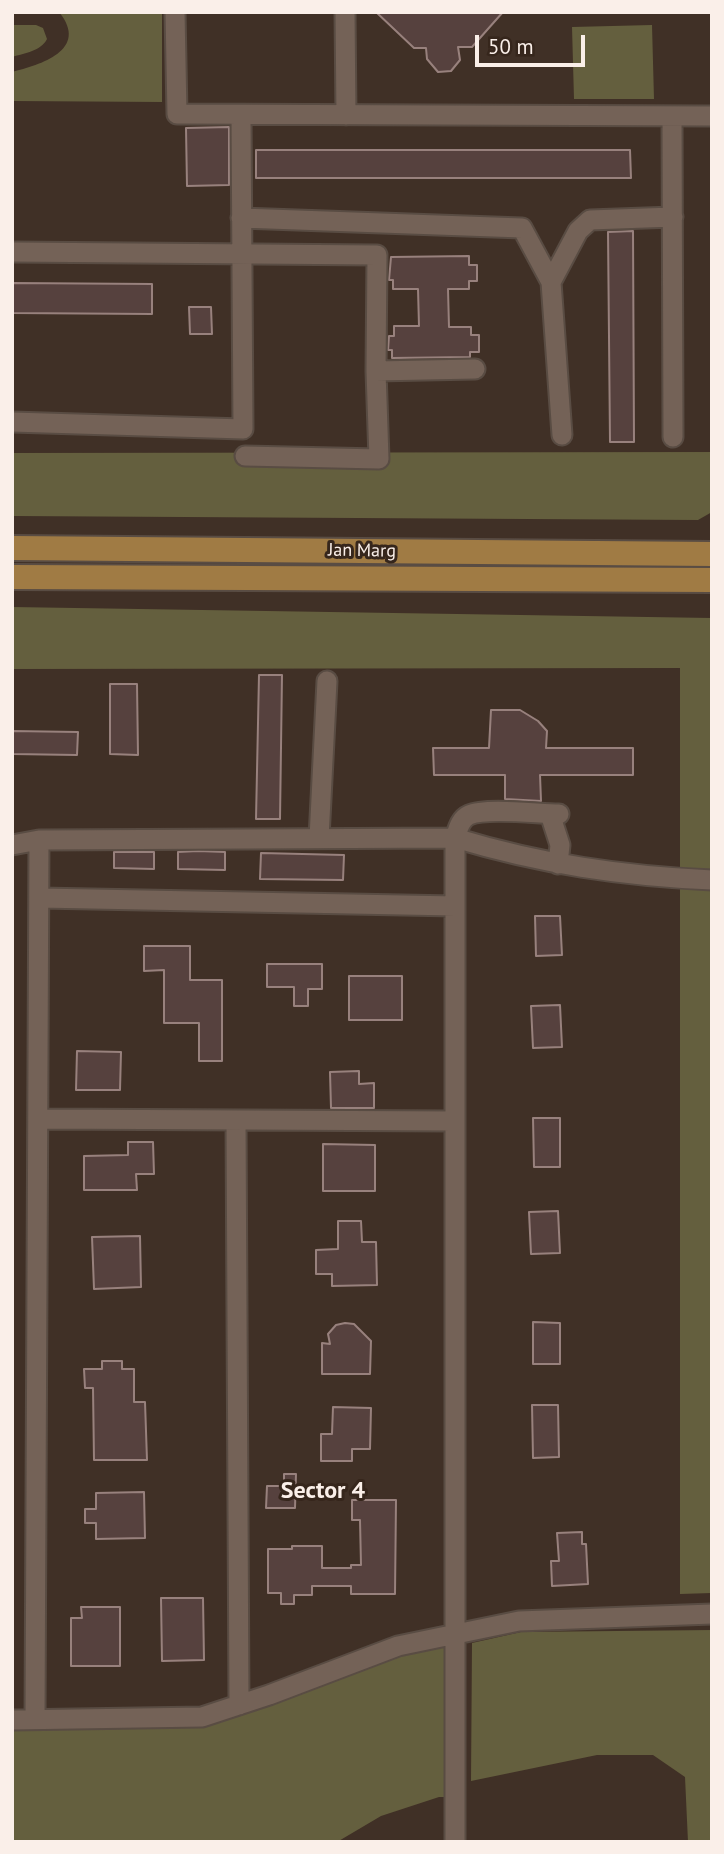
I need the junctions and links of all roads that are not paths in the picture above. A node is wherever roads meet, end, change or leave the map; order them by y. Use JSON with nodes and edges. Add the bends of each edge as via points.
{"nodes":[{"id":1,"x":175,"y":12,"type":"edge"},
{"id":2,"x":345,"y":12,"type":"edge"},
{"id":3,"x":241,"y":115,"type":"junction"},
{"id":4,"x":346,"y":115,"type":"junction"},
{"id":5,"x":673,"y":116,"type":"junction"},
{"id":6,"x":712,"y":116,"type":"edge"},
{"id":7,"x":673,"y":217,"type":"junction"},
{"id":8,"x":241,"y":218,"type":"junction"},
{"id":9,"x":12,"y":252,"type":"edge"},
{"id":10,"x":241,"y":255,"type":"junction"},
{"id":11,"x":551,"y":282,"type":"junction"},
{"id":12,"x":475,"y":369,"type":"dead end"},
{"id":13,"x":376,"y":371,"type":"junction"},
{"id":14,"x":12,"y":422,"type":"edge"},
{"id":15,"x":243,"y":429,"type":"junction"},
{"id":16,"x":562,"y":435,"type":"dead end"},
{"id":17,"x":673,"y":437,"type":"dead end"},
{"id":18,"x":12,"y":548,"type":"edge"},
{"id":19,"x":712,"y":554,"type":"edge"},
{"id":20,"x":12,"y":577,"type":"edge"},
{"id":21,"x":712,"y":580,"type":"edge"},
{"id":22,"x":327,"y":681,"type":"dead end"},
{"id":23,"x":319,"y":838,"type":"junction"},
{"id":24,"x":455,"y":838,"type":"junction"},
{"id":25,"x":39,"y":840,"type":"junction"},
{"id":26,"x":12,"y":845,"type":"edge"},
{"id":27,"x":558,"y":864,"type":"junction"},
{"id":28,"x":712,"y":880,"type":"edge"},
{"id":29,"x":40,"y":898,"type":"junction"},
{"id":30,"x":455,"y":906,"type":"junction"},
{"id":31,"x":39,"y":1119,"type":"junction"},
{"id":32,"x":236,"y":1120,"type":"junction"},
{"id":33,"x":455,"y":1121,"type":"junction"},
{"id":34,"x":712,"y":1614,"type":"edge"},
{"id":35,"x":455,"y":1634,"type":"junction"},
{"id":36,"x":239,"y":1705,"type":"junction"},
{"id":37,"x":35,"y":1719,"type":"junction"},
{"id":38,"x":12,"y":1720,"type":"edge"},
{"id":39,"x":455,"y":1842,"type":"edge"}],
"edges":[{"from":1,"to":3,"type":"street","via":[[177,114]]},
{"from":2,"to":4,"type":"street"},
{"from":3,"to":4,"type":"street"},
{"from":3,"to":8,"type":"street"},
{"from":4,"to":5,"type":"street"},
{"from":5,"to":6,"type":"street"},
{"from":5,"to":7,"type":"street"},
{"from":7,"to":11,"type":"street","via":[[590,220],[578,231]]},
{"from":7,"to":17,"type":"street"},
{"from":8,"to":10,"type":"street"},
{"from":8,"to":11,"type":"street","via":[[518,226]]},
{"from":9,"to":10,"type":"street"},
{"from":10,"to":13,"type":"street","via":[[377,255]]},
{"from":10,"to":15,"type":"street"},
{"from":11,"to":16,"type":"street"},
{"from":12,"to":13,"type":"street"},
{"from":13,"to":15,"type":"street","via":[[379,459],[246,461]]},
{"from":14,"to":15,"type":"street"},
{"from":18,"to":19,"type":"main road","name":"Jan Marg"},
{"from":20,"to":21,"type":"main road","name":"Jan Marg"},
{"from":22,"to":23,"type":"street"},
{"from":23,"to":24,"type":"street"},
{"from":23,"to":25,"type":"street"},
{"from":24,"to":27,"type":"street"},
{"from":24,"to":27,"type":"street","via":[[461,822],[470,815],[555,814]]},
{"from":24,"to":30,"type":"street"},
{"from":25,"to":26,"type":"street"},
{"from":25,"to":29,"type":"street"},
{"from":27,"to":28,"type":"street"},
{"from":29,"to":30,"type":"street"},
{"from":29,"to":31,"type":"street"},
{"from":30,"to":33,"type":"street"},
{"from":31,"to":32,"type":"street"},
{"from":31,"to":37,"type":"street"},
{"from":32,"to":33,"type":"street"},
{"from":32,"to":36,"type":"street"},
{"from":33,"to":35,"type":"street"},
{"from":34,"to":35,"type":"street","via":[[519,1621]]},
{"from":35,"to":36,"type":"street","via":[[398,1646]]},
{"from":35,"to":39,"type":"street"},
{"from":36,"to":37,"type":"street","via":[[202,1717]]},
{"from":37,"to":38,"type":"street"}]}
